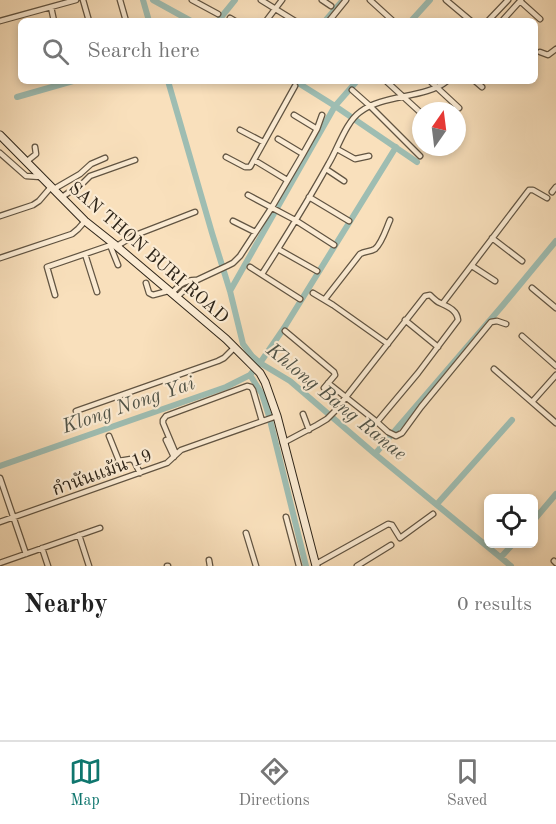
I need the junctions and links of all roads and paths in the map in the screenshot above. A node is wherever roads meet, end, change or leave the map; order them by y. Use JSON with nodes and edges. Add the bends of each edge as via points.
{"nodes":[{"id":1,"x":76,"y":0,"type":"edge"},
{"id":2,"x":83,"y":0,"type":"edge"},
{"id":3,"x":120,"y":0,"type":"edge"},
{"id":4,"x":192,"y":0,"type":"edge"},
{"id":5,"x":261,"y":0,"type":"edge"},
{"id":6,"x":282,"y":0,"type":"edge"},
{"id":7,"x":322,"y":0,"type":"edge"},
{"id":8,"x":346,"y":0,"type":"edge"},
{"id":9,"x":370,"y":0,"type":"edge"},
{"id":10,"x":446,"y":0,"type":"edge"},
{"id":11,"x":508,"y":0,"type":"edge"},
{"id":12,"x":521,"y":1,"type":"edge"},
{"id":13,"x":331,"y":6,"type":"dead end"},
{"id":14,"x":51,"y":7,"type":"junction"},
{"id":15,"x":275,"y":8,"type":"junction"},
{"id":16,"x":218,"y":14,"type":"dead end"},
{"id":17,"x":53,"y":18,"type":"edge"},
{"id":18,"x":87,"y":18,"type":"edge"},
{"id":19,"x":125,"y":18,"type":"edge"},
{"id":20,"x":268,"y":18,"type":"edge"},
{"id":21,"x":290,"y":18,"type":"edge"},
{"id":22,"x":332,"y":18,"type":"edge"},
{"id":23,"x":390,"y":18,"type":"edge"},
{"id":24,"x":467,"y":18,"type":"edge"},
{"id":25,"x":491,"y":18,"type":"edge"},
{"id":26,"x":505,"y":18,"type":"edge"},
{"id":27,"x":540,"y":19,"type":"dead end"},
{"id":28,"x":0,"y":21,"type":"edge"},
{"id":29,"x":556,"y":49,"type":"edge"},
{"id":30,"x":540,"y":52,"type":"dead end"},
{"id":31,"x":389,"y":84,"type":"edge"},
{"id":32,"x":434,"y":84,"type":"edge"},
{"id":33,"x":442,"y":84,"type":"edge"},
{"id":34,"x":478,"y":84,"type":"edge"},
{"id":35,"x":295,"y":86,"type":"dead end"},
{"id":36,"x":437,"y":87,"type":"junction"},
{"id":37,"x":482,"y":87,"type":"dead end"},
{"id":38,"x":352,"y":90,"type":"dead end"},
{"id":39,"x":403,"y":96,"type":"junction"},
{"id":40,"x":453,"y":102,"type":"edge"},
{"id":41,"x":412,"y":104,"type":"edge"},
{"id":42,"x":370,"y":106,"type":"junction"},
{"id":43,"x":294,"y":115,"type":"dead end"},
{"id":44,"x":322,"y":115,"type":"dead end"},
{"id":45,"x":317,"y":129,"type":"junction"},
{"id":46,"x":240,"y":130,"type":"dead end"},
{"id":47,"x":0,"y":135,"type":"edge"},
{"id":48,"x":278,"y":139,"type":"dead end"},
{"id":49,"x":263,"y":142,"type":"junction"},
{"id":50,"x":35,"y":147,"type":"dead end"},
{"id":51,"x":412,"y":148,"type":"edge"},
{"id":52,"x":337,"y":149,"type":"junction"},
{"id":53,"x":0,"y":153,"type":"edge"},
{"id":54,"x":303,"y":154,"type":"junction"},
{"id":55,"x":369,"y":156,"type":"dead end"},
{"id":56,"x":226,"y":157,"type":"dead end"},
{"id":57,"x":105,"y":158,"type":"dead end"},
{"id":58,"x":135,"y":159,"type":"dead end"},
{"id":59,"x":254,"y":160,"type":"junction"},
{"id":60,"x":26,"y":162,"type":"junction"},
{"id":61,"x":326,"y":169,"type":"junction"},
{"id":62,"x":41,"y":177,"type":"junction"},
{"id":63,"x":287,"y":180,"type":"junction"},
{"id":64,"x":344,"y":181,"type":"dead end"},
{"id":65,"x":52,"y":188,"type":"junction"},
{"id":66,"x":248,"y":195,"type":"dead end"},
{"id":67,"x":62,"y":197,"type":"junction"},
{"id":68,"x":309,"y":197,"type":"junction"},
{"id":69,"x":547,"y":198,"type":"dead end"},
{"id":70,"x":274,"y":208,"type":"junction"},
{"id":71,"x":195,"y":212,"type":"dead end"},
{"id":72,"x":0,"y":216,"type":"edge"},
{"id":73,"x":295,"y":220,"type":"junction"},
{"id":74,"x":349,"y":220,"type":"dead end"},
{"id":75,"x":390,"y":220,"type":"dead end"},
{"id":76,"x":85,"y":221,"type":"junction"},
{"id":77,"x":233,"y":221,"type":"dead end"},
{"id":78,"x":255,"y":232,"type":"junction"},
{"id":79,"x":492,"y":238,"type":"junction"},
{"id":80,"x":114,"y":245,"type":"junction"},
{"id":81,"x":334,"y":245,"type":"dead end"},
{"id":82,"x":278,"y":249,"type":"junction"},
{"id":83,"x":85,"y":254,"type":"junction"},
{"id":84,"x":0,"y":258,"type":"edge"},
{"id":85,"x":522,"y":261,"type":"dead end"},
{"id":86,"x":118,"y":265,"type":"dead end"},
{"id":87,"x":472,"y":266,"type":"junction"},
{"id":88,"x":250,"y":267,"type":"dead end"},
{"id":89,"x":317,"y":272,"type":"dead end"},
{"id":90,"x":262,"y":274,"type":"junction"},
{"id":91,"x":495,"y":281,"type":"dead end"},
{"id":92,"x":146,"y":283,"type":"dead end"},
{"id":93,"x":532,"y":288,"type":"dead end"},
{"id":94,"x":97,"y":292,"type":"dead end"},
{"id":95,"x":313,"y":293,"type":"dead end"},
{"id":96,"x":172,"y":294,"type":"junction"},
{"id":97,"x":55,"y":295,"type":"dead end"},
{"id":98,"x":300,"y":299,"type":"dead end"},
{"id":99,"x":325,"y":299,"type":"junction"},
{"id":100,"x":443,"y":303,"type":"junction"},
{"id":101,"x":556,"y":308,"type":"edge"},
{"id":102,"x":405,"y":320,"type":"junction"},
{"id":103,"x":506,"y":324,"type":"dead end"},
{"id":104,"x":285,"y":332,"type":"dead end"},
{"id":105,"x":522,"y":336,"type":"dead end"},
{"id":106,"x":387,"y":344,"type":"junction"},
{"id":107,"x":235,"y":347,"type":"junction"},
{"id":108,"x":438,"y":347,"type":"junction"},
{"id":109,"x":556,"y":366,"type":"edge"},
{"id":110,"x":494,"y":369,"type":"dead end"},
{"id":111,"x":556,"y":375,"type":"edge"},
{"id":112,"x":328,"y":383,"type":"junction"},
{"id":113,"x":324,"y":388,"type":"dead end"},
{"id":114,"x":345,"y":398,"type":"junction"},
{"id":115,"x":532,"y":402,"type":"junction"},
{"id":116,"x":76,"y":411,"type":"dead end"},
{"id":117,"x":303,"y":414,"type":"dead end"},
{"id":118,"x":269,"y":419,"type":"junction"},
{"id":119,"x":377,"y":422,"type":"junction"},
{"id":120,"x":556,"y":423,"type":"edge"},
{"id":121,"x":309,"y":430,"type":"junction"},
{"id":122,"x":109,"y":436,"type":"dead end"},
{"id":123,"x":166,"y":440,"type":"dead end"},
{"id":124,"x":283,"y":443,"type":"junction"},
{"id":125,"x":175,"y":455,"type":"junction"},
{"id":126,"x":119,"y":461,"type":"junction"},
{"id":127,"x":140,"y":473,"type":"junction"},
{"id":128,"x":104,"y":475,"type":"dead end"},
{"id":129,"x":0,"y":478,"type":"edge"},
{"id":130,"x":433,"y":514,"type":"dead end"},
{"id":131,"x":14,"y":517,"type":"junction"},
{"id":132,"x":286,"y":518,"type":"dead end"},
{"id":133,"x":0,"y":522,"type":"edge"},
{"id":134,"x":100,"y":528,"type":"dead end"},
{"id":135,"x":246,"y":533,"type":"dead end"},
{"id":136,"x":79,"y":535,"type":"junction"},
{"id":137,"x":391,"y":545,"type":"dead end"},
{"id":138,"x":42,"y":548,"type":"junction"},
{"id":139,"x":26,"y":554,"type":"junction"},
{"id":140,"x":3,"y":563,"type":"edge"},
{"id":141,"x":316,"y":565,"type":"edge"},
{"id":142,"x":48,"y":566,"type":"edge"},
{"id":143,"x":89,"y":566,"type":"edge"},
{"id":144,"x":256,"y":566,"type":"edge"},
{"id":145,"x":299,"y":566,"type":"edge"},
{"id":146,"x":357,"y":566,"type":"edge"}],
"edges":[{"from":1,"to":14,"type":"street"},
{"from":2,"to":18,"type":"street"},
{"from":3,"to":19,"type":"street"},
{"from":4,"to":16,"type":"street"},
{"from":5,"to":15,"type":"street"},
{"from":6,"to":15,"type":"street"},
{"from":7,"to":13,"type":"street"},
{"from":8,"to":22,"type":"street"},
{"from":9,"to":23,"type":"street"},
{"from":10,"to":24,"type":"street"},
{"from":11,"to":25,"type":"street"},
{"from":12,"to":26,"type":"street"},
{"from":12,"to":27,"type":"street"},
{"from":14,"to":17,"type":"street"},
{"from":14,"to":28,"type":"street"},
{"from":15,"to":20,"type":"street"},
{"from":15,"to":21,"type":"street"},
{"from":29,"to":30,"type":"street","via":[[548,55]]},
{"from":31,"to":39,"type":"street"},
{"from":32,"to":36,"type":"street"},
{"from":33,"to":36,"type":"street"},
{"from":34,"to":37,"type":"street"},
{"from":35,"to":49,"type":"street"},
{"from":36,"to":39,"type":"street"},
{"from":36,"to":40,"type":"street"},
{"from":38,"to":42,"type":"street"},
{"from":39,"to":41,"type":"street"},
{"from":39,"to":42,"type":"street"},
{"from":42,"to":51,"type":"street"},
{"from":42,"to":52,"type":"street","via":[[354,117]]},
{"from":43,"to":45,"type":"street"},
{"from":44,"to":45,"type":"street"},
{"from":45,"to":54,"type":"street"},
{"from":46,"to":49,"type":"street"},
{"from":47,"to":60,"type":"street","name":"SAN THON BURI ROAD"},
{"from":48,"to":54,"type":"street"},
{"from":49,"to":59,"type":"street"},
{"from":50,"to":60,"type":"street","via":[[36,154]]},
{"from":52,"to":55,"type":"street","via":[[355,159]]},
{"from":52,"to":61,"type":"street"},
{"from":53,"to":62,"type":"street","via":[[26,176]]},
{"from":54,"to":63,"type":"street"},
{"from":56,"to":59,"type":"street","via":[[245,167],[250,167]]},
{"from":57,"to":65,"type":"street"},
{"from":58,"to":67,"type":"street","via":[[90,176]]},
{"from":59,"to":63,"type":"street"},
{"from":60,"to":62,"type":"street","name":"SAN THON BURI ROAD"},
{"from":61,"to":64,"type":"street"},
{"from":61,"to":68,"type":"street"},
{"from":62,"to":65,"type":"street","name":"SAN THON BURI ROAD"},
{"from":63,"to":70,"type":"street"},
{"from":65,"to":67,"type":"street","name":"SAN THON BURI ROAD"},
{"from":65,"to":72,"type":"street","via":[[33,205]]},
{"from":66,"to":70,"type":"street"},
{"from":67,"to":76,"type":"street","name":"SAN THON BURI ROAD"},
{"from":68,"to":73,"type":"street"},
{"from":68,"to":74,"type":"street"},
{"from":69,"to":79,"type":"street","via":[[529,190]]},
{"from":70,"to":73,"type":"street"},
{"from":70,"to":78,"type":"street"},
{"from":71,"to":80,"type":"street"},
{"from":73,"to":81,"type":"street"},
{"from":73,"to":82,"type":"street"},
{"from":75,"to":99,"type":"street","via":[[377,248],[360,254]]},
{"from":76,"to":80,"type":"street","name":"SAN THON BURI ROAD"},
{"from":76,"to":84,"type":"street","via":[[72,234]]},
{"from":77,"to":78,"type":"street"},
{"from":78,"to":96,"type":"street","via":[[235,261],[182,283]]},
{"from":79,"to":85,"type":"street"},
{"from":79,"to":87,"type":"street"},
{"from":80,"to":83,"type":"street"},
{"from":80,"to":86,"type":"street"},
{"from":80,"to":96,"type":"street","name":"SAN THON BURI ROAD"},
{"from":82,"to":89,"type":"street"},
{"from":82,"to":90,"type":"street"},
{"from":83,"to":94,"type":"street"},
{"from":83,"to":97,"type":"street","via":[[47,267]]},
{"from":87,"to":91,"type":"street"},
{"from":87,"to":100,"type":"street"},
{"from":88,"to":90,"type":"street"},
{"from":90,"to":98,"type":"street"},
{"from":92,"to":96,"type":"street","via":[[149,293],[155,296]]},
{"from":93,"to":101,"type":"street"},
{"from":95,"to":99,"type":"street"},
{"from":96,"to":107,"type":"street","name":"SAN THON BURI ROAD"},
{"from":99,"to":106,"type":"street"},
{"from":100,"to":102,"type":"street","via":[[427,295]]},
{"from":100,"to":108,"type":"street","via":[[459,318]]},
{"from":102,"to":106,"type":"street"},
{"from":102,"to":108,"type":"street"},
{"from":103,"to":119,"type":"street","via":[[491,322],[402,433],[396,436]]},
{"from":104,"to":112,"type":"street","via":[[334,372]]},
{"from":105,"to":109,"type":"street"},
{"from":106,"to":114,"type":"street"},
{"from":107,"to":116,"type":"street","via":[[218,362]]},
{"from":107,"to":118,"type":"street","name":"SAN THON BURI ROAD","via":[[265,382]]},
{"from":108,"to":119,"type":"street"},
{"from":110,"to":115,"type":"street"},
{"from":111,"to":115,"type":"street"},
{"from":112,"to":113,"type":"street"},
{"from":112,"to":114,"type":"street"},
{"from":114,"to":119,"type":"street"},
{"from":114,"to":121,"type":"street","via":[[327,419]]},
{"from":115,"to":120,"type":"street"},
{"from":117,"to":121,"type":"street"},
{"from":118,"to":124,"type":"street","name":"SAN THON BURI ROAD"},
{"from":118,"to":125,"type":"street","name":"กำนันแม้น 19"},
{"from":118,"to":125,"type":"street","via":[[247,386],[166,416],[163,423]]},
{"from":121,"to":124,"type":"street"},
{"from":122,"to":126,"type":"street"},
{"from":123,"to":125,"type":"street"},
{"from":124,"to":141,"type":"street","name":"SAN THON BURI ROAD"},
{"from":125,"to":127,"type":"street","name":"กำนันแม้น 19","via":[[167,463]]},
{"from":126,"to":127,"type":"street","via":[[132,460]]},
{"from":126,"to":128,"type":"street"},
{"from":127,"to":131,"type":"street","name":"กำนันแม้น 19"},
{"from":129,"to":131,"type":"street"},
{"from":130,"to":141,"type":"street","via":[[400,538],[388,524]]},
{"from":131,"to":133,"type":"street","name":"กำนันแม้น 19"},
{"from":131,"to":139,"type":"street"},
{"from":132,"to":145,"type":"street"},
{"from":134,"to":136,"type":"street"},
{"from":135,"to":144,"type":"street"},
{"from":136,"to":138,"type":"street"},
{"from":136,"to":143,"type":"street"},
{"from":137,"to":146,"type":"street"},
{"from":138,"to":139,"type":"street"},
{"from":138,"to":142,"type":"street"},
{"from":139,"to":140,"type":"street"}]}
